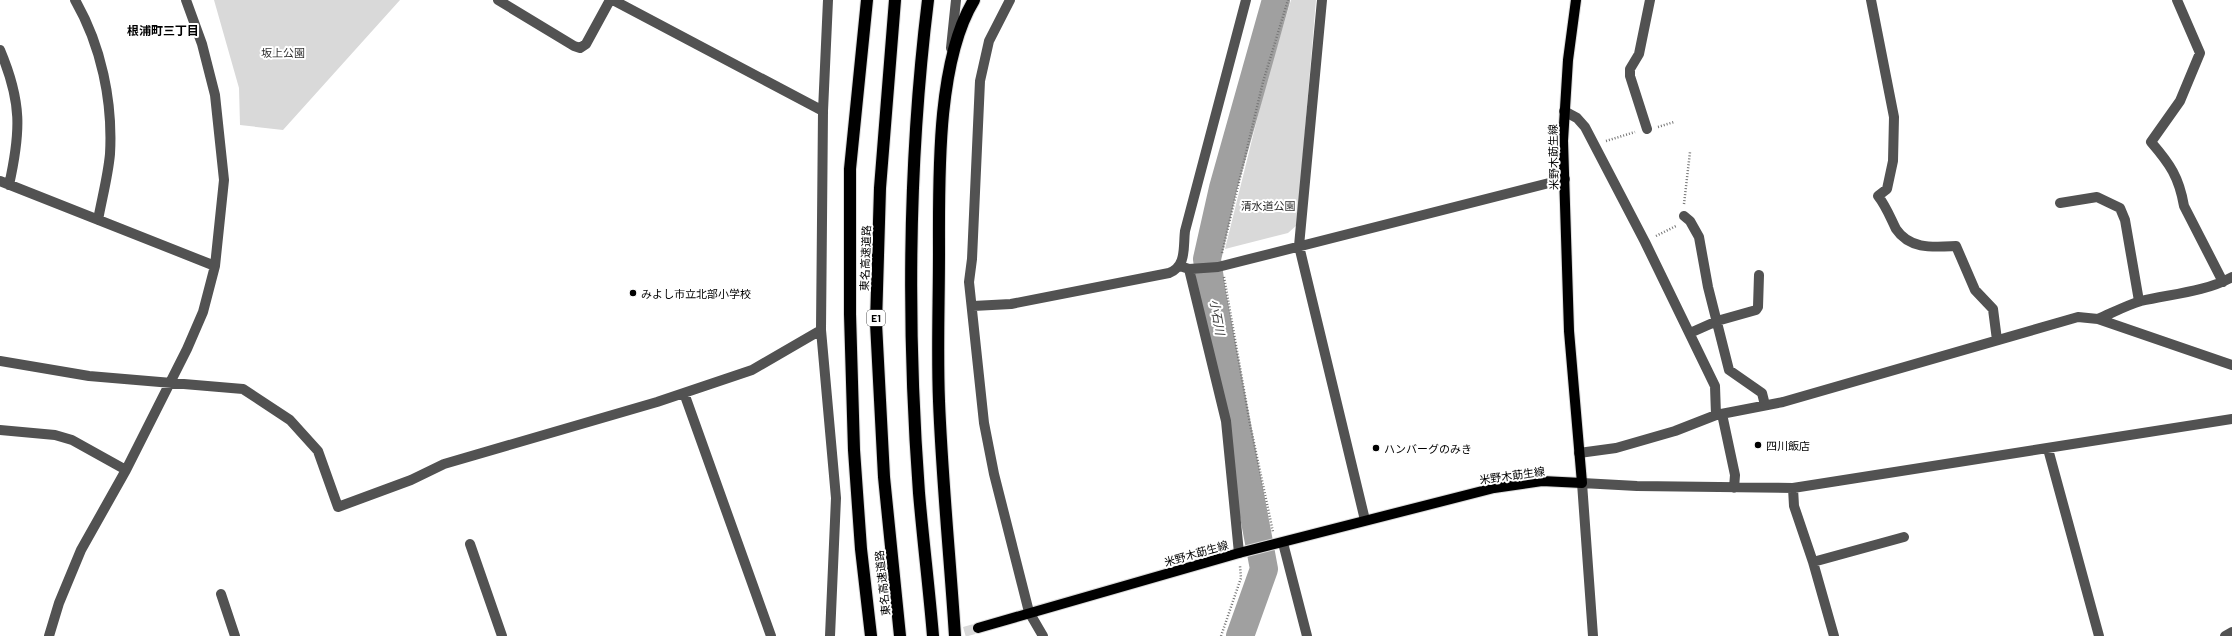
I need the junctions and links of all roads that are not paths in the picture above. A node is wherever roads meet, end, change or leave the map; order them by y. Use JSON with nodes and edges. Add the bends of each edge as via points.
{"nodes":[{"id":1,"x":75,"y":0,"type":"edge"},
{"id":2,"x":186,"y":0,"type":"edge"},
{"id":3,"x":498,"y":0,"type":"edge"},
{"id":4,"x":612,"y":0,"type":"edge"},
{"id":5,"x":828,"y":0,"type":"edge"},
{"id":6,"x":868,"y":0,"type":"edge"},
{"id":7,"x":895,"y":0,"type":"edge"},
{"id":8,"x":928,"y":0,"type":"edge"},
{"id":9,"x":956,"y":0,"type":"edge"},
{"id":10,"x":974,"y":0,"type":"edge"},
{"id":11,"x":1010,"y":0,"type":"edge"},
{"id":12,"x":1246,"y":0,"type":"edge"},
{"id":13,"x":1322,"y":0,"type":"edge"},
{"id":14,"x":1576,"y":0,"type":"edge"},
{"id":15,"x":1650,"y":0,"type":"edge"},
{"id":16,"x":1871,"y":0,"type":"edge"},
{"id":17,"x":2177,"y":0,"type":"edge"},
{"id":18,"x":0,"y":50,"type":"edge"},
{"id":19,"x":950,"y":59,"type":"junction"},
{"id":20,"x":823,"y":111,"type":"junction"},
{"id":21,"x":1564,"y":111,"type":"junction"},
{"id":22,"x":1646,"y":129,"type":"dead end"},
{"id":23,"x":1565,"y":179,"type":"junction"},
{"id":24,"x":5,"y":183,"type":"edge"},
{"id":25,"x":2060,"y":203,"type":"dead end"},
{"id":26,"x":1684,"y":216,"type":"dead end"},
{"id":27,"x":98,"y":220,"type":"junction"},
{"id":28,"x":1299,"y":246,"type":"junction"},
{"id":29,"x":215,"y":266,"type":"junction"},
{"id":30,"x":1189,"y":268,"type":"junction"},
{"id":31,"x":1759,"y":275,"type":"dead end"},
{"id":32,"x":2228,"y":280,"type":"edge"},
{"id":33,"x":2139,"y":302,"type":"junction"},
{"id":34,"x":973,"y":306,"type":"junction"},
{"id":35,"x":2098,"y":319,"type":"junction"},
{"id":36,"x":1717,"y":321,"type":"junction"},
{"id":37,"x":821,"y":330,"type":"junction"},
{"id":38,"x":1690,"y":333,"type":"junction"},
{"id":39,"x":1996,"y":340,"type":"junction"},
{"id":40,"x":0,"y":361,"type":"edge"},
{"id":41,"x":2232,"y":365,"type":"edge"},
{"id":42,"x":171,"y":383,"type":"junction"},
{"id":43,"x":684,"y":393,"type":"junction"},
{"id":44,"x":1765,"y":405,"type":"junction"},
{"id":45,"x":1719,"y":415,"type":"junction"},
{"id":46,"x":2232,"y":419,"type":"edge"},
{"id":47,"x":0,"y":430,"type":"edge"},
{"id":48,"x":2048,"y":449,"type":"junction"},
{"id":49,"x":1579,"y":453,"type":"junction"},
{"id":50,"x":126,"y":470,"type":"junction"},
{"id":51,"x":1582,"y":483,"type":"junction"},
{"id":52,"x":1734,"y":488,"type":"junction"},
{"id":53,"x":1793,"y":488,"type":"junction"},
{"id":54,"x":1365,"y":520,"type":"junction"},
{"id":55,"x":1904,"y":537,"type":"dead end"},
{"id":56,"x":1280,"y":543,"type":"junction"},
{"id":57,"x":470,"y":544,"type":"dead end"},
{"id":58,"x":1240,"y":553,"type":"junction"},
{"id":59,"x":1814,"y":562,"type":"junction"},
{"id":60,"x":222,"y":594,"type":"dead end"},
{"id":61,"x":1030,"y":612,"type":"junction"},
{"id":62,"x":978,"y":628,"type":"tunnel mouth"},
{"id":63,"x":2232,"y":632,"type":"edge"},
{"id":64,"x":49,"y":636,"type":"edge"},
{"id":65,"x":235,"y":636,"type":"edge"},
{"id":66,"x":502,"y":636,"type":"edge"},
{"id":67,"x":771,"y":636,"type":"edge"},
{"id":68,"x":830,"y":636,"type":"edge"},
{"id":69,"x":871,"y":636,"type":"edge"},
{"id":70,"x":900,"y":636,"type":"edge"},
{"id":71,"x":933,"y":636,"type":"edge"},
{"id":72,"x":955,"y":636,"type":"edge"},
{"id":73,"x":1043,"y":636,"type":"edge"},
{"id":74,"x":1307,"y":636,"type":"edge"},
{"id":75,"x":1593,"y":636,"type":"edge"},
{"id":76,"x":1834,"y":636,"type":"edge"},
{"id":77,"x":2099,"y":636,"type":"edge"},
{"id":78,"x":2225,"y":636,"type":"edge"}],
"edges":[{"from":1,"to":27,"type":"street","via":[[98,50],[106,92],[110,153]]},
{"from":2,"to":29,"type":"street","via":[[202,44],[215,95],[224,180]]},
{"from":3,"to":4,"type":"street","via":[[580,48],[586,44]]},
{"from":4,"to":20,"type":"street"},
{"from":5,"to":20,"type":"street"},
{"from":6,"to":69,"type":"highway","via":[[850,170],[850,314],[854,450],[861,549]]},
{"from":7,"to":70,"type":"highway","name":"東名高速道路","number":"E1","via":[[880,188],[876,323],[884,477]]},
{"from":8,"to":71,"type":"highway","via":[[912,185],[912,322],[919,492]]},
{"from":9,"to":19,"type":"street"},
{"from":10,"to":19,"type":"highway","via":[[962,24]]},
{"from":11,"to":34,"type":"street","via":[[989,41],[980,81],[969,282]]},
{"from":12,"to":30,"type":"street","via":[[1185,231],[1183,259]]},
{"from":13,"to":28,"type":"street"},
{"from":14,"to":21,"type":"main road","name":"米野木莇生線"},
{"from":15,"to":22,"type":"street","via":[[1639,54],[1630,69]]},
{"from":16,"to":39,"type":"street","via":[[1894,117],[1893,161],[1887,189],[1878,196],[1885,204],[1897,230],[1912,244],[1924,247],[1956,246],[1975,290],[1993,309]]},
{"from":17,"to":32,"type":"street","via":[[2200,53],[2180,101],[2151,142],[2171,165],[2182,193],[2184,206]]},
{"from":18,"to":24,"type":"street","via":[[10,73],[18,107],[17,147]]},
{"from":19,"to":72,"type":"highway","via":[[939,214],[939,400]]},
{"from":20,"to":37,"type":"street"},
{"from":21,"to":23,"type":"main road","name":"米野木莇生線"},
{"from":21,"to":38,"type":"street","via":[[1577,118],[1585,127]]},
{"from":23,"to":28,"type":"street"},
{"from":23,"to":49,"type":"main road","name":"米野木莇生線","via":[[1569,331]]},
{"from":24,"to":27,"type":"street"},
{"from":25,"to":33,"type":"street","via":[[2097,197],[2120,208],[2125,220]]},
{"from":26,"to":36,"type":"street","via":[[1699,237]]},
{"from":27,"to":29,"type":"street"},
{"from":28,"to":30,"type":"street","via":[[1221,266]]},
{"from":28,"to":54,"type":"street"},
{"from":29,"to":42,"type":"street","via":[[203,312]]},
{"from":30,"to":34,"type":"street","via":[[1011,304]]},
{"from":30,"to":58,"type":"street","via":[[1226,421]]},
{"from":31,"to":36,"type":"street","via":[[1756,310]]},
{"from":32,"to":33,"type":"street"},
{"from":33,"to":35,"type":"street"},
{"from":34,"to":61,"type":"street","via":[[984,423]]},
{"from":35,"to":39,"type":"street","via":[[2078,317]]},
{"from":35,"to":41,"type":"street"},
{"from":36,"to":38,"type":"street"},
{"from":36,"to":44,"type":"street","via":[[1729,370],[1762,393]]},
{"from":37,"to":43,"type":"street","via":[[752,370]]},
{"from":37,"to":68,"type":"street","via":[[836,498]]},
{"from":38,"to":45,"type":"street","via":[[1715,386]]},
{"from":39,"to":44,"type":"street"},
{"from":40,"to":42,"type":"street","via":[[89,376]]},
{"from":42,"to":43,"type":"street","via":[[243,389],[290,420],[318,451],[338,507],[412,480],[444,464]]},
{"from":42,"to":50,"type":"street"},
{"from":43,"to":67,"type":"street"},
{"from":44,"to":45,"type":"street"},
{"from":45,"to":49,"type":"street","via":[[1616,448]]},
{"from":45,"to":52,"type":"street","via":[[1735,475]]},
{"from":46,"to":48,"type":"street"},
{"from":47,"to":50,"type":"street","via":[[55,435],[72,440]]},
{"from":48,"to":53,"type":"street"},
{"from":48,"to":77,"type":"street"},
{"from":49,"to":51,"type":"main road","name":"米野木莇生線"},
{"from":50,"to":64,"type":"street","via":[[81,550],[59,603]]},
{"from":51,"to":52,"type":"street"},
{"from":51,"to":54,"type":"main road","name":"米野木莇生線","via":[[1542,480],[1494,488]]},
{"from":51,"to":75,"type":"street"},
{"from":52,"to":53,"type":"street"},
{"from":53,"to":59,"type":"street","via":[[1794,506]]},
{"from":54,"to":56,"type":"main road","name":"米野木莇生線"},
{"from":55,"to":59,"type":"street"},
{"from":56,"to":58,"type":"main road","name":"米野木莇生線"},
{"from":56,"to":74,"type":"street"},
{"from":57,"to":66,"type":"street"},
{"from":58,"to":61,"type":"main road","name":"米野木莇生線"},
{"from":59,"to":76,"type":"street"},
{"from":60,"to":65,"type":"street"},
{"from":61,"to":62,"type":"main road","name":"米野木莇生線"},
{"from":61,"to":73,"type":"street"},
{"from":63,"to":78,"type":"street"}]}
